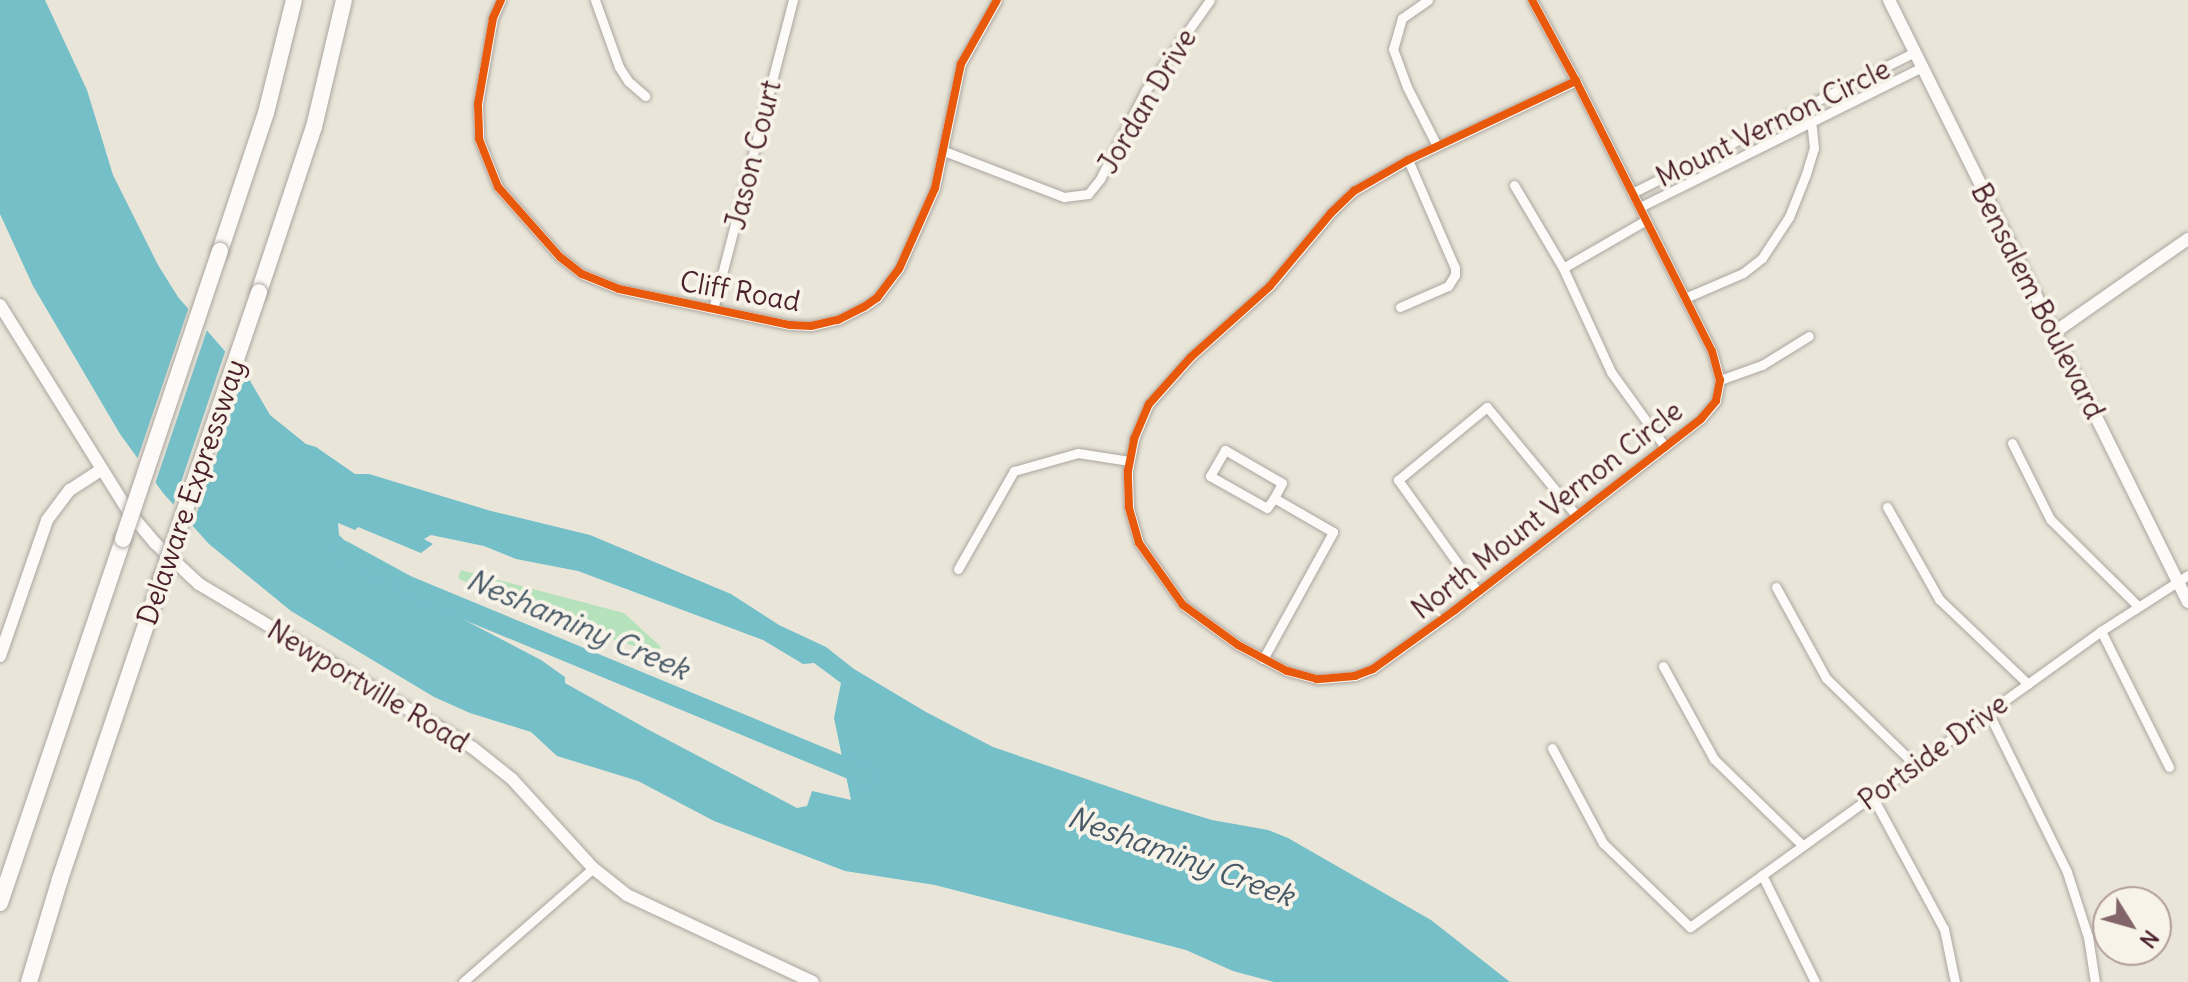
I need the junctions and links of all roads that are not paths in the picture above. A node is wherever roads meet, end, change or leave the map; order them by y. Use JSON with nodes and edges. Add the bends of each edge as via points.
{"nodes":[{"id":1,"x":294,"y":0,"type":"edge"},
{"id":2,"x":344,"y":0,"type":"edge"},
{"id":3,"x":501,"y":0,"type":"edge"},
{"id":4,"x":595,"y":0,"type":"edge"},
{"id":5,"x":793,"y":0,"type":"edge"},
{"id":6,"x":997,"y":0,"type":"edge"},
{"id":7,"x":1210,"y":0,"type":"edge"},
{"id":8,"x":1428,"y":0,"type":"edge"},
{"id":9,"x":1532,"y":0,"type":"edge"},
{"id":10,"x":1889,"y":0,"type":"edge"},
{"id":11,"x":1915,"y":52,"type":"junction"},
{"id":12,"x":1922,"y":67,"type":"junction"},
{"id":13,"x":1576,"y":81,"type":"junction"},
{"id":14,"x":645,"y":96,"type":"dead end"},
{"id":15,"x":1811,"y":120,"type":"junction"},
{"id":16,"x":1437,"y":146,"type":"junction"},
{"id":17,"x":944,"y":151,"type":"junction"},
{"id":18,"x":1408,"y":160,"type":"junction"},
{"id":19,"x":1514,"y":185,"type":"dead end"},
{"id":20,"x":1632,"y":193,"type":"junction"},
{"id":21,"x":1640,"y":207,"type":"junction"},
{"id":22,"x":1646,"y":220,"type":"junction"},
{"id":23,"x":2188,"y":239,"type":"edge"},
{"id":24,"x":1563,"y":268,"type":"junction"},
{"id":25,"x":1685,"y":298,"type":"junction"},
{"id":26,"x":0,"y":305,"type":"edge"},
{"id":27,"x":1400,"y":307,"type":"dead end"},
{"id":28,"x":713,"y":309,"type":"junction"},
{"id":29,"x":2055,"y":332,"type":"junction"},
{"id":30,"x":1809,"y":336,"type":"dead end"},
{"id":31,"x":1720,"y":380,"type":"junction"},
{"id":32,"x":2012,"y":443,"type":"dead end"},
{"id":33,"x":1665,"y":447,"type":"junction"},
{"id":34,"x":1129,"y":461,"type":"junction"},
{"id":35,"x":101,"y":470,"type":"junction"},
{"id":36,"x":1274,"y":498,"type":"junction"},
{"id":37,"x":1887,"y":507,"type":"dead end"},
{"id":38,"x":1576,"y":515,"type":"junction"},
{"id":39,"x":958,"y":569,"type":"dead end"},
{"id":40,"x":2183,"y":578,"type":"edge"},
{"id":41,"x":1776,"y":587,"type":"dead end"},
{"id":42,"x":1478,"y":592,"type":"junction"},
{"id":43,"x":2188,"y":602,"type":"edge"},
{"id":44,"x":2138,"y":606,"type":"junction"},
{"id":45,"x":2101,"y":631,"type":"junction"},
{"id":46,"x":0,"y":656,"type":"edge"},
{"id":47,"x":1263,"y":659,"type":"junction"},
{"id":48,"x":1663,"y":666,"type":"dead end"},
{"id":49,"x":2028,"y":684,"type":"junction"},
{"id":50,"x":1988,"y":712,"type":"junction"},
{"id":51,"x":1552,"y":748,"type":"dead end"},
{"id":52,"x":1915,"y":765,"type":"junction"},
{"id":53,"x":2169,"y":767,"type":"dead end"},
{"id":54,"x":1872,"y":796,"type":"junction"},
{"id":55,"x":1803,"y":846,"type":"junction"},
{"id":56,"x":593,"y":868,"type":"junction"},
{"id":57,"x":1762,"y":875,"type":"junction"},
{"id":58,"x":0,"y":903,"type":"edge"},
{"id":59,"x":29,"y":982,"type":"edge"},
{"id":60,"x":463,"y":982,"type":"edge"},
{"id":61,"x":813,"y":982,"type":"edge"},
{"id":62,"x":1815,"y":982,"type":"edge"},
{"id":63,"x":1955,"y":982,"type":"edge"},
{"id":64,"x":2095,"y":982,"type":"edge"}],
"edges":[{"from":1,"to":58,"type":"highway","name":"Delaware Expressway","bridge":true,"via":[[266,113]]},
{"from":2,"to":59,"type":"highway","name":"Delaware Expressway","bridge":true,"via":[[314,127]]},
{"from":3,"to":28,"type":"street","name":"Cliff Road","via":[[478,104],[479,139],[498,187],[560,257],[582,274],[619,289]]},
{"from":4,"to":14,"type":"street","via":[[619,67]]},
{"from":5,"to":28,"type":"street","name":"Jason Court"},
{"from":6,"to":17,"type":"street","name":"Cliff Road","via":[[961,64]]},
{"from":7,"to":17,"type":"street","name":"Jordan Drive","via":[[1146,90],[1088,194],[1064,197]]},
{"from":8,"to":16,"type":"street","via":[[1402,18],[1393,49]]},
{"from":9,"to":13,"type":"street"},
{"from":10,"to":11,"type":"main road","name":"Bensalem Boulevard"},
{"from":11,"to":12,"type":"main road","name":"Bensalem Boulevard"},
{"from":11,"to":20,"type":"street","name":"Mount Vernon Circle"},
{"from":12,"to":15,"type":"street","name":"Mount Vernon Circle"},
{"from":12,"to":29,"type":"main road","name":"Bensalem Boulevard"},
{"from":13,"to":16,"type":"street","name":"North Mount Vernon Circle"},
{"from":13,"to":20,"type":"street"},
{"from":15,"to":21,"type":"street","name":"Mount Vernon Circle"},
{"from":15,"to":25,"type":"street","via":[[1814,148],[1806,174],[1789,217],[1762,258],[1743,273]]},
{"from":16,"to":18,"type":"street","name":"North Mount Vernon Circle"},
{"from":17,"to":28,"type":"street","name":"Cliff Road","via":[[935,188],[904,259],[889,285],[864,307],[811,326]]},
{"from":18,"to":27,"type":"street","via":[[1455,275],[1448,286]]},
{"from":18,"to":34,"type":"street","name":"North Mount Vernon Circle","via":[[1354,191],[1270,286],[1160,388],[1138,428]]},
{"from":19,"to":24,"type":"street"},
{"from":20,"to":21,"type":"street"},
{"from":21,"to":22,"type":"street"},
{"from":22,"to":24,"type":"street"},
{"from":22,"to":25,"type":"street"},
{"from":23,"to":29,"type":"main road"},
{"from":24,"to":33,"type":"street","via":[[1611,372]]},
{"from":25,"to":31,"type":"street","via":[[1712,351]]},
{"from":26,"to":35,"type":"main road","name":"Newportville Road"},
{"from":29,"to":40,"type":"main road","name":"Bensalem Boulevard"},
{"from":30,"to":31,"type":"street","via":[[1762,365]]},
{"from":31,"to":33,"type":"street","name":"North Mount Vernon Circle","via":[[1711,409]]},
{"from":32,"to":44,"type":"street","via":[[2050,519]]},
{"from":33,"to":38,"type":"street","name":"North Mount Vernon Circle"},
{"from":34,"to":39,"type":"street","via":[[1078,453],[1020,467],[1008,477]]},
{"from":34,"to":47,"type":"street","name":"North Mount Vernon Circle","via":[[1129,507],[1144,553],[1183,605]]},
{"from":35,"to":46,"type":"main road","via":[[70,490],[47,520]]},
{"from":35,"to":56,"type":"main road","name":"Newportville Road","via":[[147,535],[199,584],[489,759]]},
{"from":36,"to":36,"type":"street","via":[[1282,483],[1225,450],[1210,476],[1267,508]]},
{"from":36,"to":47,"type":"street","via":[[1333,532]]},
{"from":37,"to":49,"type":"street","via":[[1939,599]]},
{"from":38,"to":42,"type":"street","name":"North Mount Vernon Circle"},
{"from":38,"to":42,"type":"street","via":[[1487,407],[1398,480]]},
{"from":40,"to":43,"type":"main road","name":"Bensalem Boulevard"},
{"from":40,"to":44,"type":"street","name":"Portside Drive"},
{"from":41,"to":52,"type":"street","via":[[1826,678]]},
{"from":42,"to":47,"type":"street","name":"North Mount Vernon Circle","via":[[1389,660],[1355,676],[1317,679]]},
{"from":44,"to":45,"type":"street","name":"Portside Drive"},
{"from":45,"to":49,"type":"street","name":"Portside Drive"},
{"from":45,"to":53,"type":"street"},
{"from":48,"to":55,"type":"street","via":[[1714,759]]},
{"from":49,"to":50,"type":"street","name":"Portside Drive"},
{"from":50,"to":52,"type":"street","name":"Portside Drive"},
{"from":50,"to":64,"type":"street","via":[[2067,872],[2088,937]]},
{"from":51,"to":57,"type":"street","name":"Portside Drive","via":[[1603,843],[1690,927]]},
{"from":52,"to":54,"type":"street","name":"Portside Drive"},
{"from":54,"to":55,"type":"street","name":"Portside Drive"},
{"from":54,"to":63,"type":"street","via":[[1944,929]]},
{"from":55,"to":57,"type":"street","name":"Portside Drive"},
{"from":56,"to":60,"type":"street"},
{"from":56,"to":61,"type":"main road","name":"Newportville Road","via":[[640,903]]},
{"from":57,"to":62,"type":"street"}]}
